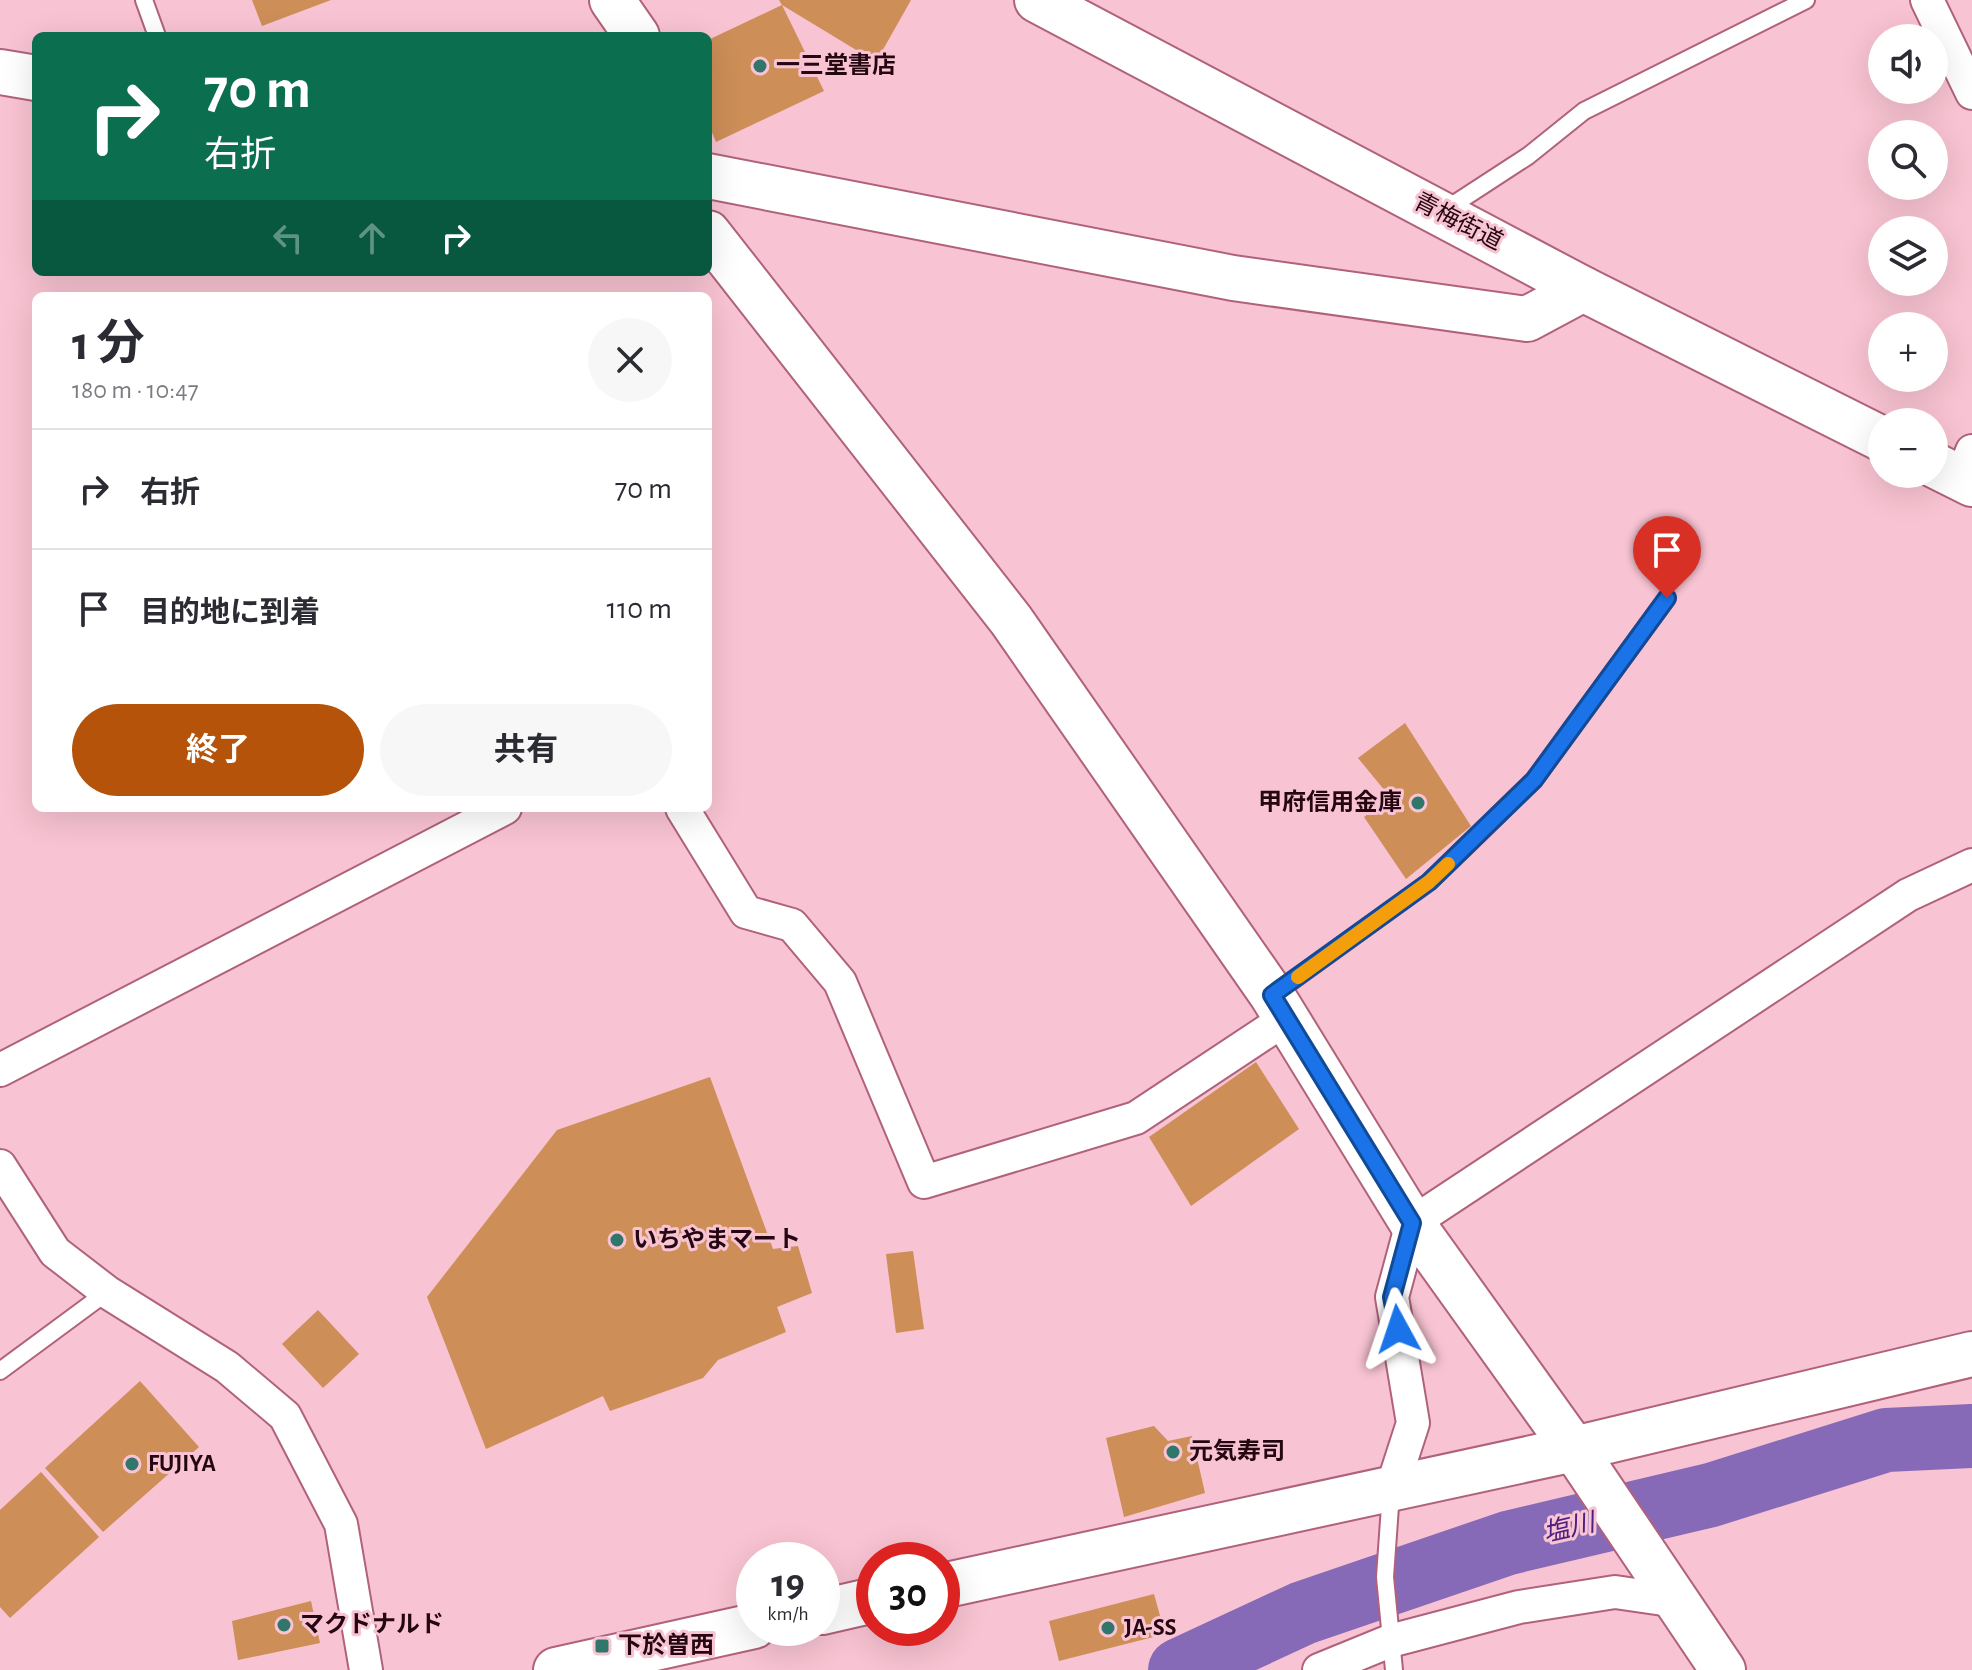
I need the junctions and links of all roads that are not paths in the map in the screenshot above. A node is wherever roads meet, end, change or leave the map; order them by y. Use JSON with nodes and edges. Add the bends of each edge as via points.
{"nodes":[{"id":1,"x":144,"y":0,"type":"edge"},
{"id":2,"x":612,"y":0,"type":"edge"},
{"id":3,"x":1037,"y":0,"type":"edge"},
{"id":4,"x":1806,"y":0,"type":"edge"},
{"id":5,"x":1927,"y":0,"type":"edge"},
{"id":6,"x":156,"y":32,"type":"edge"},
{"id":7,"x":634,"y":32,"type":"edge"},
{"id":8,"x":0,"y":72,"type":"edge"},
{"id":9,"x":32,"y":77,"type":"edge"},
{"id":10,"x":1972,"y":93,"type":"edge"},
{"id":11,"x":712,"y":177,"type":"edge"},
{"id":12,"x":1440,"y":213,"type":"junction"},
{"id":13,"x":712,"y":238,"type":"edge"},
{"id":14,"x":1583,"y":289,"type":"junction"},
{"id":15,"x":1868,"y":432,"type":"edge"},
{"id":16,"x":1667,"y":598,"type":"dead end"},
{"id":17,"x":497,"y":812,"type":"edge"},
{"id":18,"x":684,"y":812,"type":"edge"},
{"id":19,"x":1972,"y":865,"type":"edge"},
{"id":20,"x":1280,"y":1007,"type":"junction"},
{"id":21,"x":0,"y":1070,"type":"edge"},
{"id":22,"x":0,"y":1166,"type":"edge"},
{"id":23,"x":1412,"y":1223,"type":"junction"},
{"id":24,"x":107,"y":1292,"type":"junction"},
{"id":25,"x":1972,"y":1354,"type":"edge"},
{"id":26,"x":0,"y":1371,"type":"edge"},
{"id":27,"x":1574,"y":1449,"type":"junction"},
{"id":28,"x":1392,"y":1488,"type":"junction"},
{"id":29,"x":960,"y":1582,"type":"edge"},
{"id":30,"x":1665,"y":1584,"type":"junction"},
{"id":31,"x":736,"y":1630,"type":"edge"},
{"id":32,"x":1392,"y":1655,"type":"edge"},
{"id":33,"x":366,"y":1670,"type":"edge"},
{"id":34,"x":556,"y":1670,"type":"edge"},
{"id":35,"x":1319,"y":1670,"type":"edge"},
{"id":36,"x":1723,"y":1670,"type":"edge"}],
"edges":[{"from":1,"to":6,"type":"lane"},
{"from":2,"to":7,"type":"street"},
{"from":3,"to":12,"type":"street","name":"青梅街道"},
{"from":4,"to":12,"type":"lane","via":[[1584,111],[1528,156]]},
{"from":5,"to":10,"type":"street"},
{"from":8,"to":9,"type":"street"},
{"from":11,"to":14,"type":"street","via":[[1233,278],[1527,319]]},
{"from":12,"to":14,"type":"street","name":"青梅街道"},
{"from":13,"to":20,"type":"street","via":[[1011,620]]},
{"from":14,"to":15,"type":"street","name":"青梅街道"},
{"from":16,"to":20,"type":"lane","via":[[1534,780],[1429,882]]},
{"from":17,"to":21,"type":"street"},
{"from":18,"to":20,"type":"street","via":[[746,912],[792,925],[840,982],[924,1182],[1136,1118]]},
{"from":19,"to":23,"type":"street","via":[[1908,895]]},
{"from":20,"to":23,"type":"street"},
{"from":22,"to":24,"type":"street","via":[[55,1252]]},
{"from":23,"to":27,"type":"street"},
{"from":23,"to":28,"type":"street","via":[[1392,1297],[1413,1423]]},
{"from":24,"to":26,"type":"lane"},
{"from":24,"to":33,"type":"street","via":[[227,1367],[285,1416],[341,1524]]},
{"from":25,"to":27,"type":"street"},
{"from":27,"to":28,"type":"street"},
{"from":27,"to":30,"type":"street"},
{"from":28,"to":29,"type":"street"},
{"from":28,"to":32,"type":"lane","via":[[1385,1577]]},
{"from":30,"to":32,"type":"street","via":[[1519,1607]]},
{"from":30,"to":36,"type":"street"},
{"from":31,"to":34,"type":"street"},
{"from":32,"to":35,"type":"street"}]}
